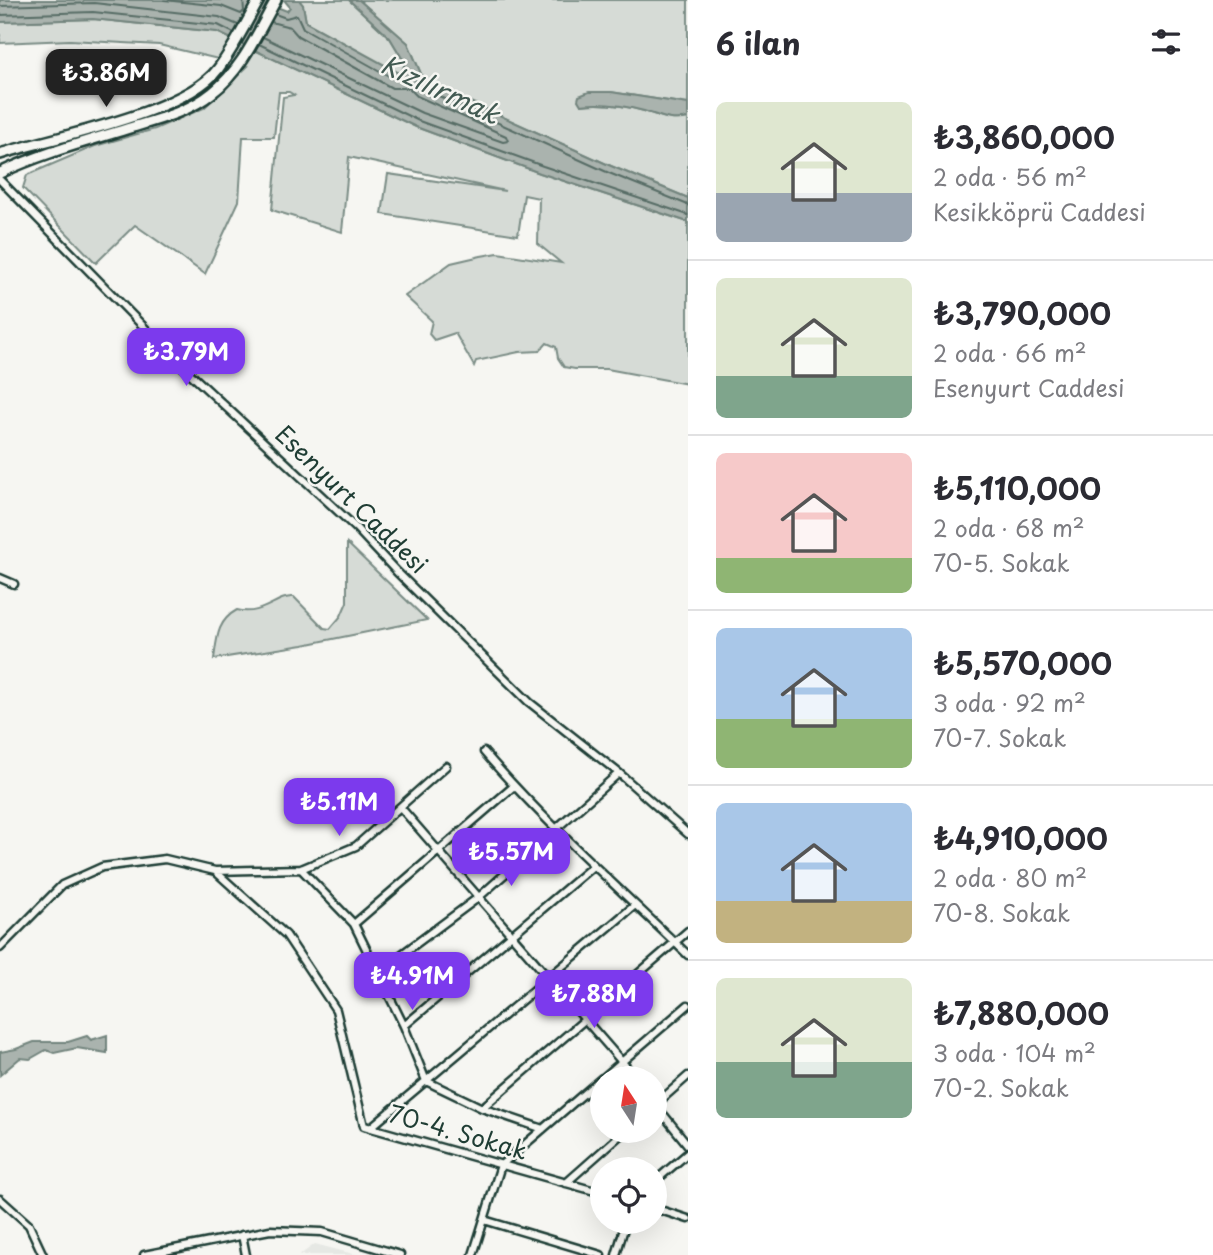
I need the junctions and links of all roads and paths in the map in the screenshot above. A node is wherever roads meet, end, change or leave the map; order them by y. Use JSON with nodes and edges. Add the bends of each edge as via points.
{"nodes":[{"id":1,"x":259,"y":0,"type":"edge"},
{"id":2,"x":276,"y":0,"type":"edge"},
{"id":3,"x":0,"y":154,"type":"edge"},
{"id":4,"x":0,"y":173,"type":"edge"},
{"id":5,"x":0,"y":180,"type":"edge"},
{"id":6,"x":0,"y":578,"type":"edge"},
{"id":7,"x":14,"y":584,"type":"dead end"},
{"id":8,"x":485,"y":752,"type":"dead end"},
{"id":9,"x":446,"y":766,"type":"dead end"},
{"id":10,"x":619,"y":773,"type":"junction"},
{"id":11,"x":514,"y":786,"type":"junction"},
{"id":12,"x":401,"y":808,"type":"junction"},
{"id":13,"x":556,"y":829,"type":"junction"},
{"id":14,"x":688,"y":834,"type":"edge"},
{"id":15,"x":439,"y":852,"type":"junction"},
{"id":16,"x":593,"y":866,"type":"junction"},
{"id":17,"x":302,"y":869,"type":"junction"},
{"id":18,"x":215,"y":871,"type":"junction"},
{"id":19,"x":479,"y":898,"type":"junction"},
{"id":20,"x":635,"y":906,"type":"junction"},
{"id":21,"x":354,"y":924,"type":"junction"},
{"id":22,"x":688,"y":931,"type":"edge"},
{"id":23,"x":513,"y":936,"type":"junction"},
{"id":24,"x":675,"y":942,"type":"junction"},
{"id":25,"x":0,"y":948,"type":"edge"},
{"id":26,"x":688,"y":955,"type":"edge"},
{"id":27,"x":378,"y":972,"type":"junction"},
{"id":28,"x":549,"y":977,"type":"junction"},
{"id":29,"x":688,"y":1005,"type":"edge"},
{"id":30,"x":586,"y":1019,"type":"junction"},
{"id":31,"x":404,"y":1026,"type":"junction"},
{"id":32,"x":623,"y":1061,"type":"junction"},
{"id":33,"x":617,"y":1066,"type":"edge"},
{"id":34,"x":627,"y":1066,"type":"edge"},
{"id":35,"x":688,"y":1076,"type":"edge"},
{"id":36,"x":426,"y":1081,"type":"junction"},
{"id":37,"x":590,"y":1088,"type":"edge"},
{"id":38,"x":667,"y":1094,"type":"edge"},
{"id":39,"x":482,"y":1108,"type":"junction"},
{"id":40,"x":667,"y":1120,"type":"edge"},
{"id":41,"x":370,"y":1128,"type":"junction"},
{"id":42,"x":543,"y":1129,"type":"junction"},
{"id":43,"x":611,"y":1143,"type":"edge"},
{"id":44,"x":688,"y":1145,"type":"edge"},
{"id":45,"x":688,"y":1153,"type":"edge"},
{"id":46,"x":501,"y":1165,"type":"junction"},
{"id":47,"x":667,"y":1170,"type":"edge"},
{"id":48,"x":566,"y":1183,"type":"junction"},
{"id":49,"x":590,"y":1190,"type":"edge"},
{"id":50,"x":0,"y":1199,"type":"edge"},
{"id":51,"x":667,"y":1212,"type":"edge"},
{"id":52,"x":688,"y":1218,"type":"edge"},
{"id":53,"x":484,"y":1220,"type":"junction"},
{"id":54,"x":622,"y":1234,"type":"edge"},
{"id":55,"x":242,"y":1235,"type":"junction"},
{"id":56,"x":43,"y":1255,"type":"edge"},
{"id":57,"x":144,"y":1255,"type":"edge"},
{"id":58,"x":246,"y":1255,"type":"edge"},
{"id":59,"x":400,"y":1255,"type":"edge"},
{"id":60,"x":473,"y":1255,"type":"edge"},
{"id":61,"x":601,"y":1255,"type":"edge"},
{"id":62,"x":616,"y":1255,"type":"edge"}],
"edges":[{"from":1,"to":3,"type":"street","via":[[217,70],[199,87],[119,120]]},
{"from":2,"to":4,"type":"street","via":[[247,52],[212,93],[186,108]]},
{"from":5,"to":10,"type":"street","name":"Esenyurt Caddesi","via":[[182,366],[356,528],[529,702]]},
{"from":6,"to":7,"type":"street"},
{"from":8,"to":11,"type":"street"},
{"from":9,"to":12,"type":"street"},
{"from":10,"to":13,"type":"street"},
{"from":10,"to":14,"type":"street","name":"Esenyurt Caddesi"},
{"from":11,"to":13,"type":"street"},
{"from":11,"to":15,"type":"street"},
{"from":12,"to":15,"type":"street"},
{"from":12,"to":17,"type":"street","via":[[356,846]]},
{"from":13,"to":16,"type":"street"},
{"from":13,"to":19,"type":"street"},
{"from":15,"to":19,"type":"street"},
{"from":15,"to":21,"type":"street"},
{"from":16,"to":20,"type":"street"},
{"from":16,"to":23,"type":"street"},
{"from":17,"to":18,"type":"street"},
{"from":17,"to":21,"type":"street"},
{"from":18,"to":25,"type":"street","name":"70-4. Sokak","via":[[165,859],[102,867],[62,886]]},
{"from":18,"to":41,"type":"street","name":"70-4. Sokak","via":[[286,935],[336,1010],[364,1126]]},
{"from":19,"to":23,"type":"street"},
{"from":19,"to":27,"type":"street"},
{"from":20,"to":24,"type":"street"},
{"from":20,"to":28,"type":"street"},
{"from":21,"to":27,"type":"street"},
{"from":22,"to":24,"type":"street"},
{"from":23,"to":28,"type":"street"},
{"from":23,"to":31,"type":"street"},
{"from":24,"to":26,"type":"street"},
{"from":24,"to":30,"type":"street"},
{"from":27,"to":31,"type":"street"},
{"from":28,"to":30,"type":"street"},
{"from":28,"to":36,"type":"street"},
{"from":29,"to":32,"type":"street"},
{"from":30,"to":32,"type":"street"},
{"from":30,"to":39,"type":"street"},
{"from":31,"to":36,"type":"street"},
{"from":32,"to":33,"type":"street"},
{"from":32,"to":34,"type":"street"},
{"from":35,"to":38,"type":"street"},
{"from":36,"to":39,"type":"street"},
{"from":36,"to":41,"type":"street"},
{"from":37,"to":42,"type":"street"},
{"from":39,"to":42,"type":"street"},
{"from":40,"to":44,"type":"street"},
{"from":41,"to":46,"type":"street","name":"70-4. Sokak"},
{"from":42,"to":46,"type":"street"},
{"from":43,"to":48,"type":"street"},
{"from":45,"to":47,"type":"street"},
{"from":46,"to":48,"type":"street","name":"70-4. Sokak"},
{"from":46,"to":53,"type":"street"},
{"from":48,"to":49,"type":"street","name":"70-4. Sokak"},
{"from":50,"to":56,"type":"street","via":[[29,1225]]},
{"from":51,"to":52,"type":"street"},
{"from":53,"to":60,"type":"street"},
{"from":53,"to":61,"type":"street"},
{"from":54,"to":62,"type":"street"},
{"from":55,"to":57,"type":"street"},
{"from":55,"to":58,"type":"street"},
{"from":55,"to":59,"type":"street","via":[[270,1230],[322,1232]]}]}
